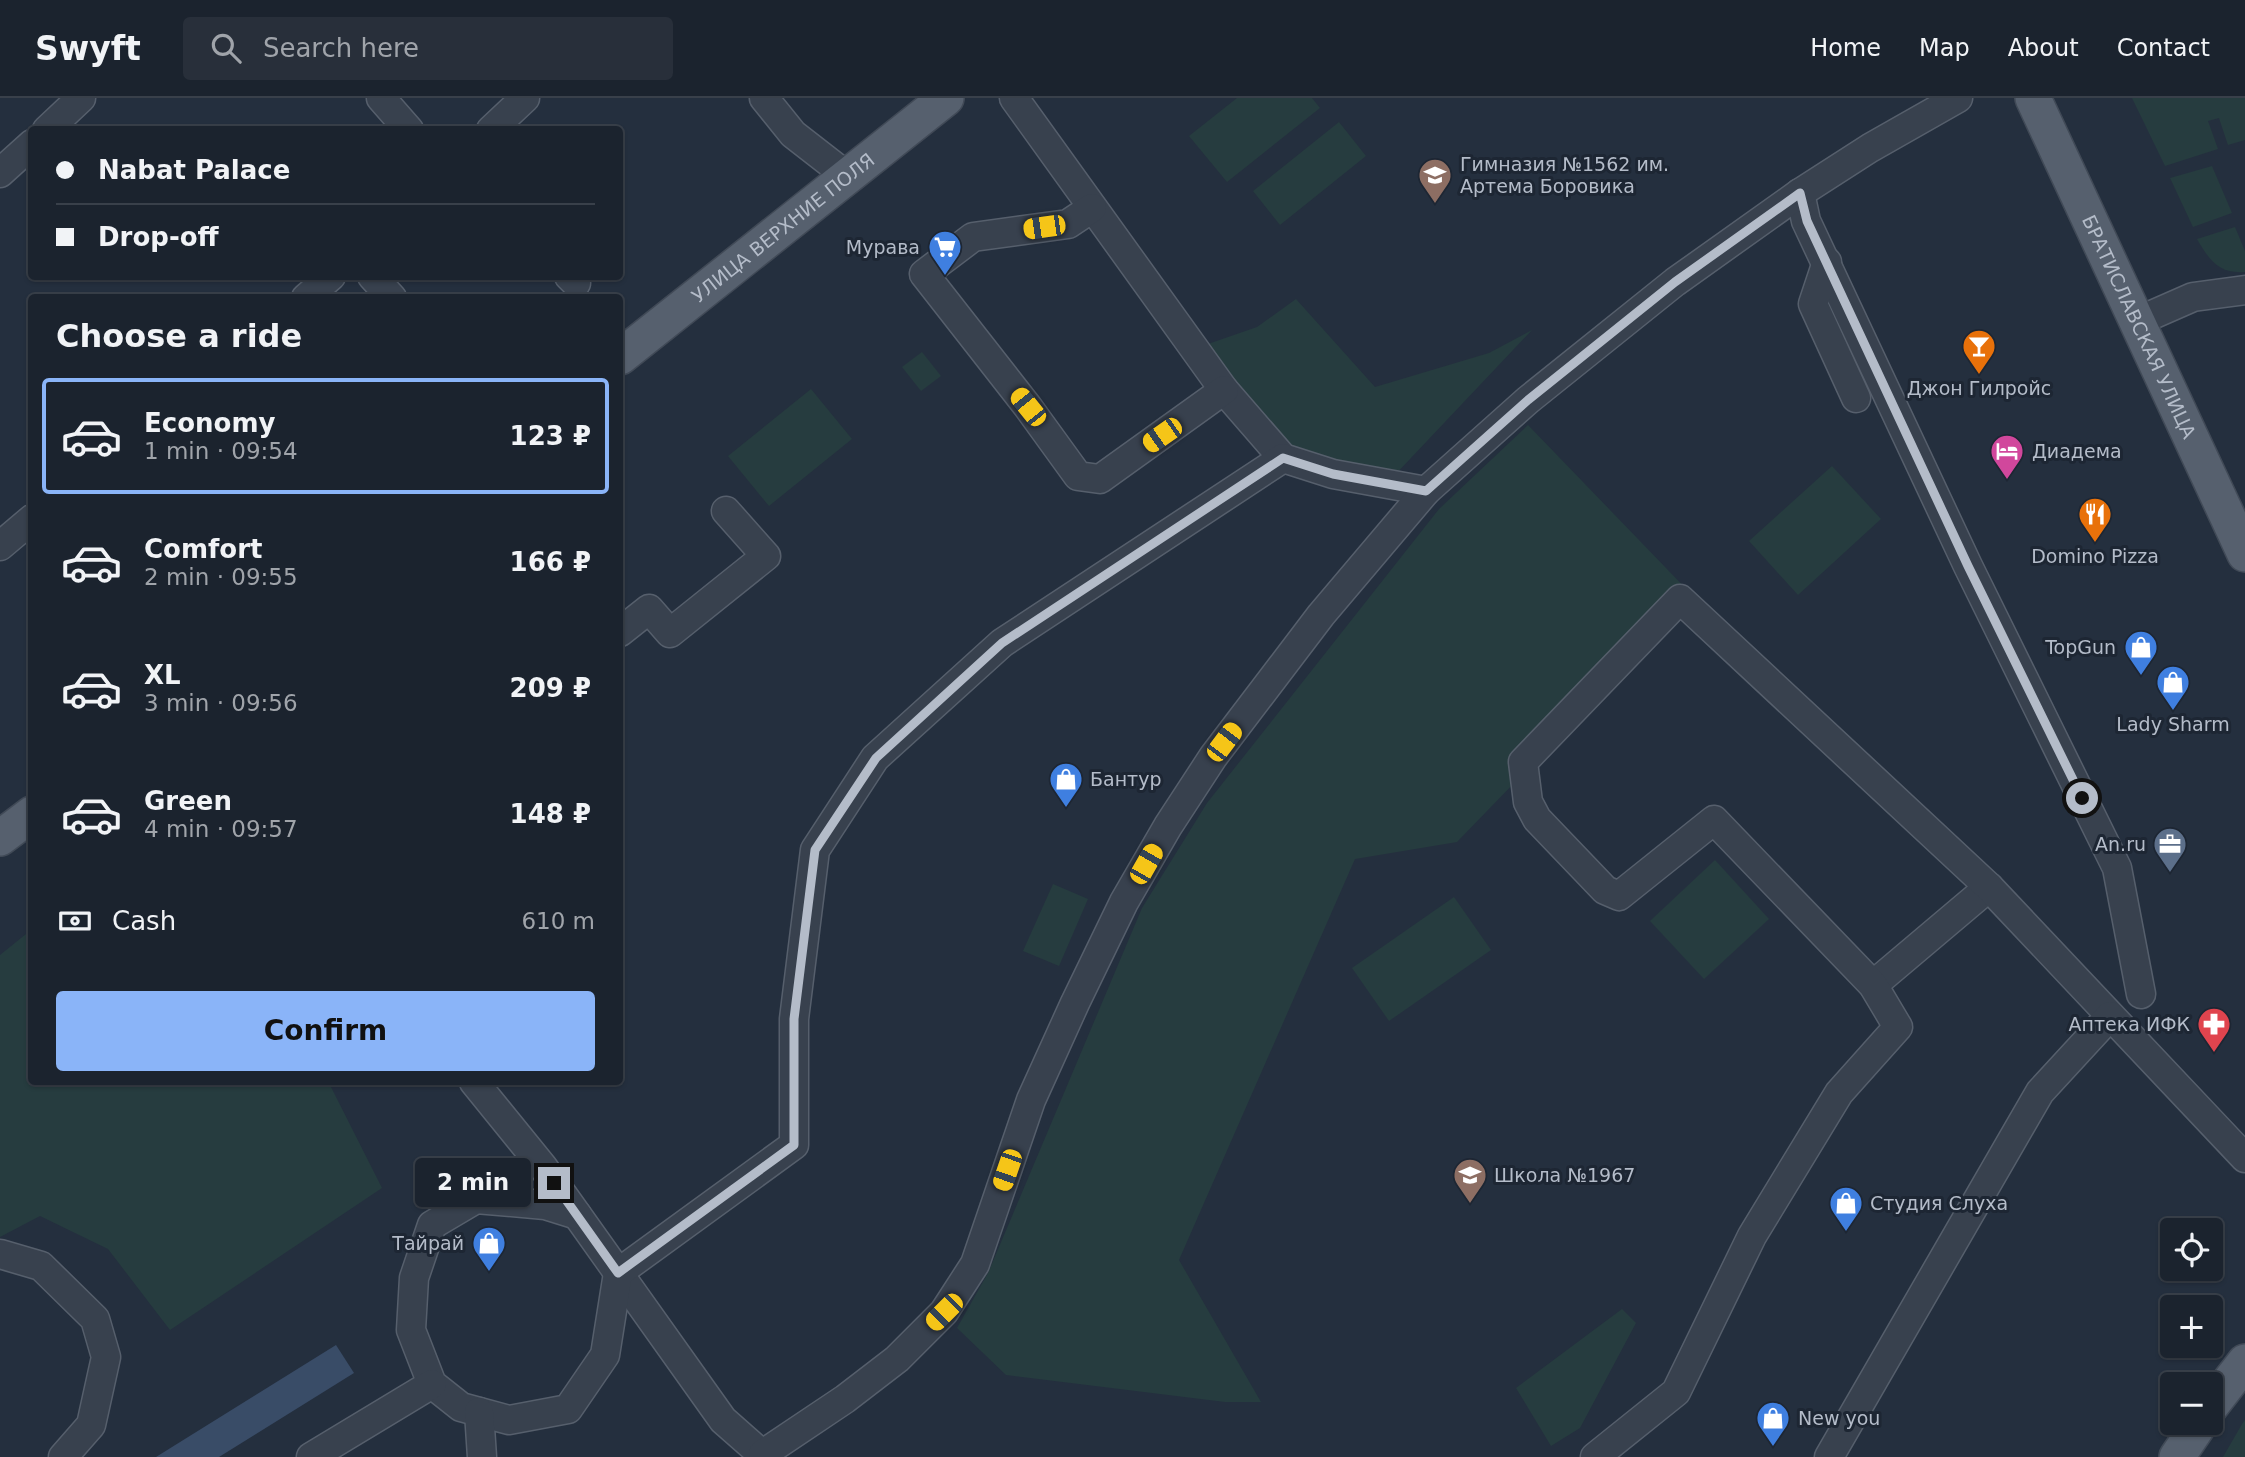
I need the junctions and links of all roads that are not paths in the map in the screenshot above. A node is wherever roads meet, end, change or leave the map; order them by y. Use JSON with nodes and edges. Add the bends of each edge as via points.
{"nodes":[{"id":1,"x":81,"y":98,"type":"edge"},
{"id":2,"x":381,"y":98,"type":"edge"},
{"id":3,"x":525,"y":98,"type":"edge"},
{"id":4,"x":764,"y":98,"type":"edge"},
{"id":5,"x":946,"y":98,"type":"edge"},
{"id":6,"x":1014,"y":98,"type":"edge"},
{"id":7,"x":1958,"y":98,"type":"edge"},
{"id":8,"x":2033,"y":98,"type":"edge"},
{"id":9,"x":51,"y":126,"type":"edge"},
{"id":10,"x":406,"y":126,"type":"edge"},
{"id":11,"x":495,"y":126,"type":"edge"},
{"id":12,"x":28,"y":148,"type":"edge"},
{"id":13,"x":0,"y":173,"type":"edge"},
{"id":14,"x":847,"y":176,"type":"junction"},
{"id":15,"x":1800,"y":193,"type":"junction"},
{"id":16,"x":1093,"y":208,"type":"junction"},
{"id":17,"x":1827,"y":262,"type":"junction"},
{"id":18,"x":326,"y":280,"type":"edge"},
{"id":19,"x":376,"y":280,"type":"edge"},
{"id":20,"x":2245,"y":290,"type":"edge"},
{"id":21,"x":311,"y":294,"type":"edge"},
{"id":22,"x":388,"y":294,"type":"edge"},
{"id":23,"x":2136,"y":322,"type":"junction"},
{"id":24,"x":623,"y":355,"type":"edge"},
{"id":25,"x":1224,"y":390,"type":"junction"},
{"id":26,"x":1856,"y":398,"type":"dead end"},
{"id":27,"x":1283,"y":458,"type":"junction"},
{"id":28,"x":1426,"y":491,"type":"junction"},
{"id":29,"x":726,"y":510,"type":"dead end"},
{"id":30,"x":28,"y":523,"type":"edge"},
{"id":31,"x":0,"y":546,"type":"edge"},
{"id":32,"x":2245,"y":554,"type":"edge"},
{"id":33,"x":623,"y":630,"type":"edge"},
{"id":34,"x":28,"y":817,"type":"edge"},
{"id":35,"x":0,"y":838,"type":"edge"},
{"id":36,"x":1989,"y":887,"type":"junction"},
{"id":37,"x":1873,"y":985,"type":"junction"},
{"id":38,"x":2141,"y":994,"type":"dead end"},
{"id":39,"x":2110,"y":1016,"type":"junction"},
{"id":40,"x":476,"y":1085,"type":"edge"},
{"id":41,"x":2245,"y":1158,"type":"edge"},
{"id":42,"x":577,"y":1215,"type":"junction"},
{"id":43,"x":0,"y":1254,"type":"edge"},
{"id":44,"x":618,"y":1273,"type":"junction"},
{"id":45,"x":2245,"y":1362,"type":"edge"},
{"id":46,"x":432,"y":1384,"type":"junction"},
{"id":47,"x":2223,"y":1390,"type":"edge"},
{"id":48,"x":479,"y":1412,"type":"junction"},
{"id":49,"x":2192,"y":1435,"type":"edge"},
{"id":50,"x":764,"y":1456,"type":"edge"},
{"id":51,"x":63,"y":1457,"type":"edge"},
{"id":52,"x":312,"y":1457,"type":"edge"},
{"id":53,"x":482,"y":1457,"type":"edge"},
{"id":54,"x":1595,"y":1457,"type":"edge"},
{"id":55,"x":1829,"y":1457,"type":"edge"},
{"id":56,"x":2177,"y":1457,"type":"edge"}],
"edges":[{"from":1,"to":9,"type":"street"},
{"from":2,"to":10,"type":"street"},
{"from":3,"to":11,"type":"street"},
{"from":4,"to":14,"type":"street","via":[[793,134]]},
{"from":5,"to":14,"type":"main road","name":"УЛИЦА ВЕРХНИЕ ПОЛЯ"},
{"from":6,"to":16,"type":"street"},
{"from":7,"to":15,"type":"street"},
{"from":8,"to":23,"type":"main road","name":"БРАТИСЛАВСКАЯ УЛИЦА"},
{"from":12,"to":13,"type":"street"},
{"from":14,"to":24,"type":"main road","name":"УЛИЦА ВЕРХНИЕ ПОЛЯ"},
{"from":15,"to":17,"type":"street","via":[[1807,221]]},
{"from":15,"to":28,"type":"street","via":[[1675,282],[1528,400]]},
{"from":16,"to":25,"type":"street"},
{"from":16,"to":25,"type":"street","via":[[1068,224],[973,237],[924,274],[1078,476],[1100,479]]},
{"from":17,"to":26,"type":"street","via":[[1813,304]]},
{"from":17,"to":38,"type":"street","via":[[1968,566],[2117,868]]},
{"from":18,"to":21,"type":"street"},
{"from":19,"to":22,"type":"street"},
{"from":20,"to":23,"type":"street","via":[[2193,297]]},
{"from":23,"to":32,"type":"main road","name":"БРАТИСЛАВСКАЯ УЛИЦА"},
{"from":25,"to":27,"type":"street"},
{"from":27,"to":28,"type":"street","via":[[1333,474]]},
{"from":27,"to":44,"type":"street","via":[[1002,643],[876,758],[815,850],[794,1019],[794,1145]]},
{"from":28,"to":50,"type":"street","via":[[1321,615],[1213,757],[1162,837],[1075,1003],[1031,1100],[975,1264],[944,1312],[897,1359]]},
{"from":29,"to":33,"type":"street","via":[[766,556],[670,633],[649,609]]},
{"from":30,"to":31,"type":"street"},
{"from":34,"to":35,"type":"main road"},
{"from":36,"to":37,"type":"street"},
{"from":36,"to":37,"type":"street","via":[[1680,599],[1523,762],[1528,802],[1538,819],[1605,890],[1619,896],[1714,820]]},
{"from":36,"to":39,"type":"street"},
{"from":37,"to":54,"type":"street","via":[[1898,1027],[1839,1093],[1759,1224],[1676,1392]]},
{"from":39,"to":41,"type":"street"},
{"from":39,"to":55,"type":"street","via":[[2040,1092]]},
{"from":40,"to":42,"type":"street"},
{"from":42,"to":44,"type":"street"},
{"from":42,"to":46,"type":"street","via":[[545,1205],[476,1199],[432,1225],[414,1278],[411,1330]]},
{"from":43,"to":51,"type":"street","via":[[41,1266],[95,1319],[106,1357],[91,1425]]},
{"from":44,"to":48,"type":"street","via":[[605,1355],[568,1409],[509,1420]]},
{"from":44,"to":50,"type":"street","via":[[723,1420]]},
{"from":45,"to":47,"type":"main road"},
{"from":46,"to":48,"type":"street","via":[[461,1407]]},
{"from":46,"to":52,"type":"street"},
{"from":48,"to":53,"type":"street"},
{"from":49,"to":56,"type":"main road"}]}
